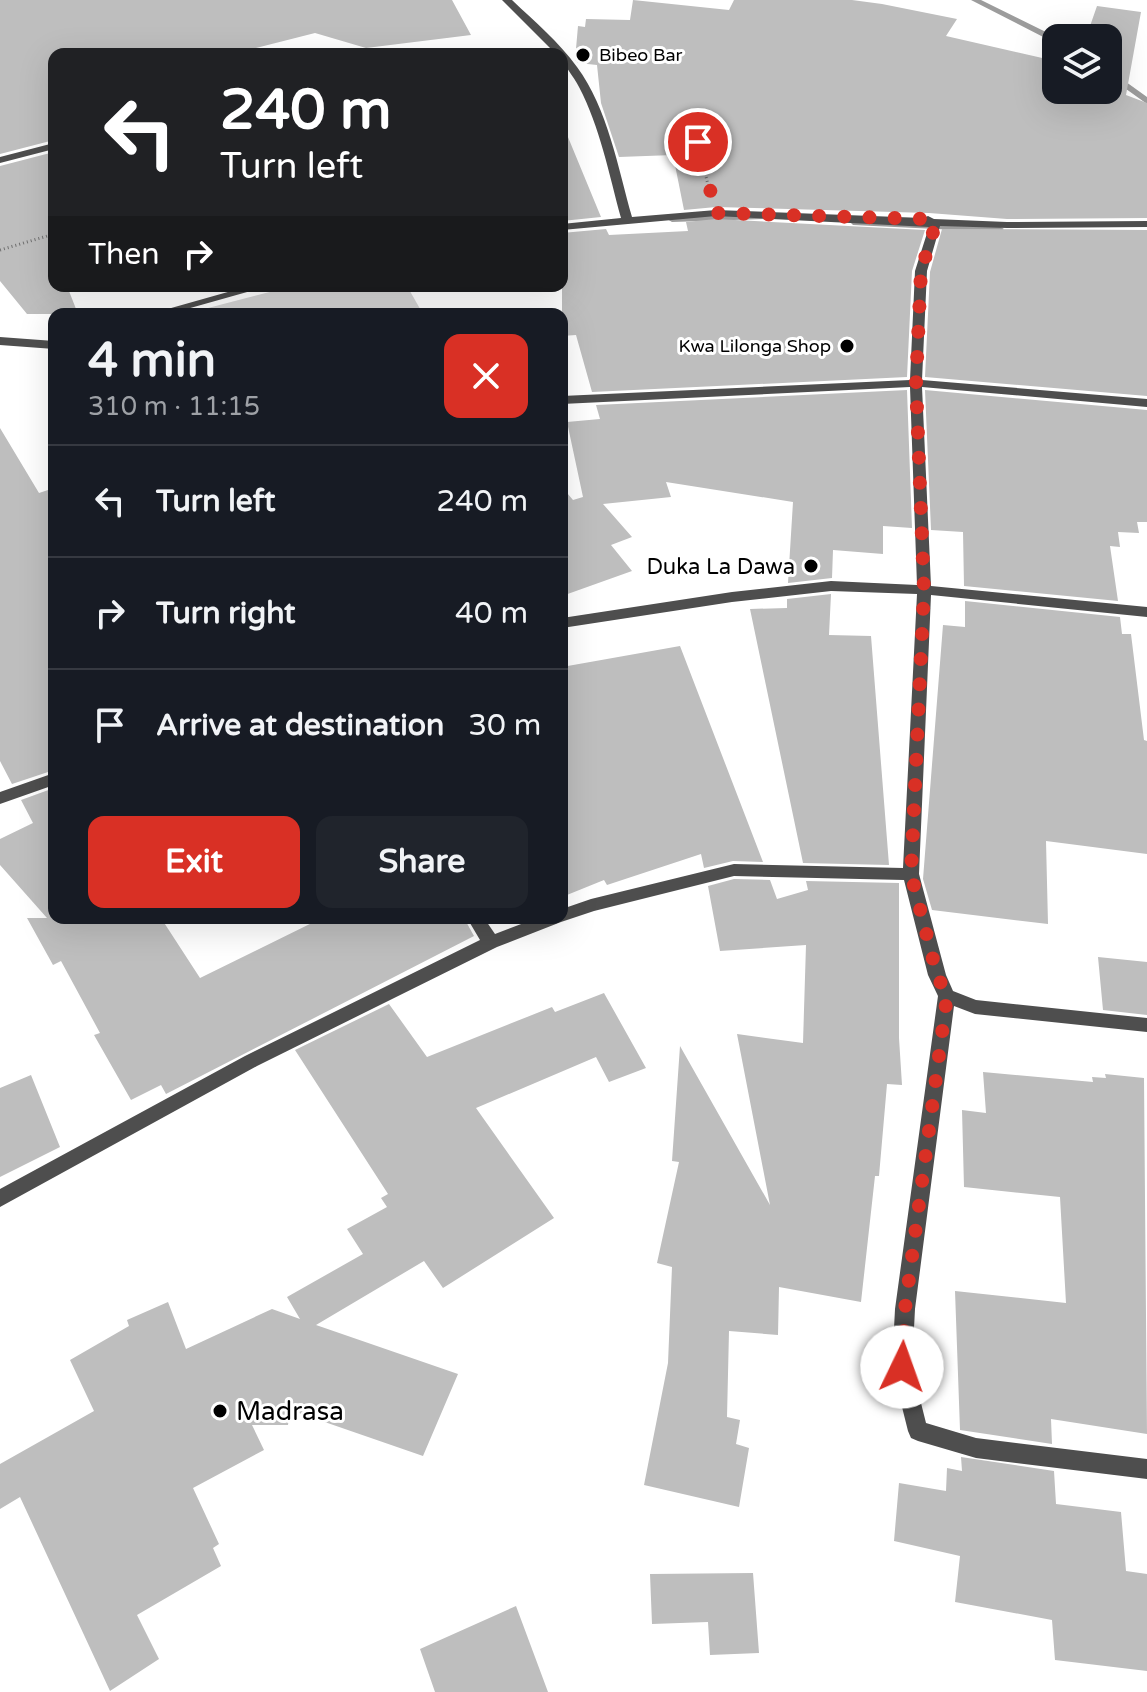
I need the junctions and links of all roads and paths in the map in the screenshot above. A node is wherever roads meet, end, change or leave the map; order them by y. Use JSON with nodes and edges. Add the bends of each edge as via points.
{"nodes":[{"id":1,"x":507,"y":0,"type":"edge"},
{"id":2,"x":556,"y":48,"type":"edge"},
{"id":3,"x":568,"y":67,"type":"edge"},
{"id":4,"x":698,"y":142,"type":"dead end"},
{"id":5,"x":48,"y":148,"type":"edge"},
{"id":6,"x":0,"y":160,"type":"edge"},
{"id":7,"x":716,"y":213,"type":"junction"},
{"id":8,"x":627,"y":219,"type":"junction"},
{"id":9,"x":928,"y":219,"type":"junction"},
{"id":10,"x":1147,"y":224,"type":"edge"},
{"id":11,"x":568,"y":226,"type":"edge"},
{"id":12,"x":48,"y":236,"type":"edge"},
{"id":13,"x":0,"y":250,"type":"edge"},
{"id":14,"x":239,"y":292,"type":"edge"},
{"id":15,"x":179,"y":308,"type":"edge"},
{"id":16,"x":0,"y":341,"type":"edge"},
{"id":17,"x":48,"y":345,"type":"edge"},
{"id":18,"x":916,"y":383,"type":"junction"},
{"id":19,"x":568,"y":400,"type":"edge"},
{"id":20,"x":1147,"y":403,"type":"edge"},
{"id":21,"x":924,"y":590,"type":"junction"},
{"id":22,"x":1147,"y":612,"type":"edge"},
{"id":23,"x":568,"y":622,"type":"edge"},
{"id":24,"x":48,"y":781,"type":"edge"},
{"id":25,"x":0,"y":798,"type":"edge"},
{"id":26,"x":911,"y":874,"type":"junction"},
{"id":27,"x":568,"y":914,"type":"edge"},
{"id":28,"x":479,"y":924,"type":"edge"},
{"id":29,"x":539,"y":924,"type":"edge"},
{"id":30,"x":491,"y":942,"type":"junction"},
{"id":31,"x":947,"y":996,"type":"junction"},
{"id":32,"x":1147,"y":1025,"type":"edge"},
{"id":33,"x":0,"y":1199,"type":"edge"},
{"id":34,"x":1147,"y":1469,"type":"edge"}],
"edges":[{"from":1,"to":2,"type":"street"},
{"from":3,"to":8,"type":"street","via":[[598,121]]},
{"from":4,"to":7,"type":"path"},
{"from":5,"to":6,"type":"street"},
{"from":7,"to":8,"type":"street"},
{"from":7,"to":9,"type":"street"},
{"from":8,"to":11,"type":"street"},
{"from":9,"to":10,"type":"street","via":[[1007,225]]},
{"from":9,"to":18,"type":"street","via":[[935,226],[921,271]]},
{"from":12,"to":13,"type":"path"},
{"from":14,"to":15,"type":"street"},
{"from":16,"to":17,"type":"street"},
{"from":18,"to":19,"type":"street"},
{"from":18,"to":20,"type":"street"},
{"from":18,"to":21,"type":"street"},
{"from":21,"to":22,"type":"street"},
{"from":21,"to":23,"type":"street","via":[[831,586]]},
{"from":21,"to":26,"type":"street"},
{"from":24,"to":25,"type":"street"},
{"from":26,"to":27,"type":"street","via":[[734,870]]},
{"from":26,"to":31,"type":"street"},
{"from":28,"to":30,"type":"street"},
{"from":29,"to":30,"type":"street"},
{"from":30,"to":33,"type":"street","via":[[251,1061]]},
{"from":31,"to":32,"type":"street","via":[[975,1007]]},
{"from":31,"to":34,"type":"street","via":[[905,1309],[902,1367],[918,1431],[976,1448]]}]}
